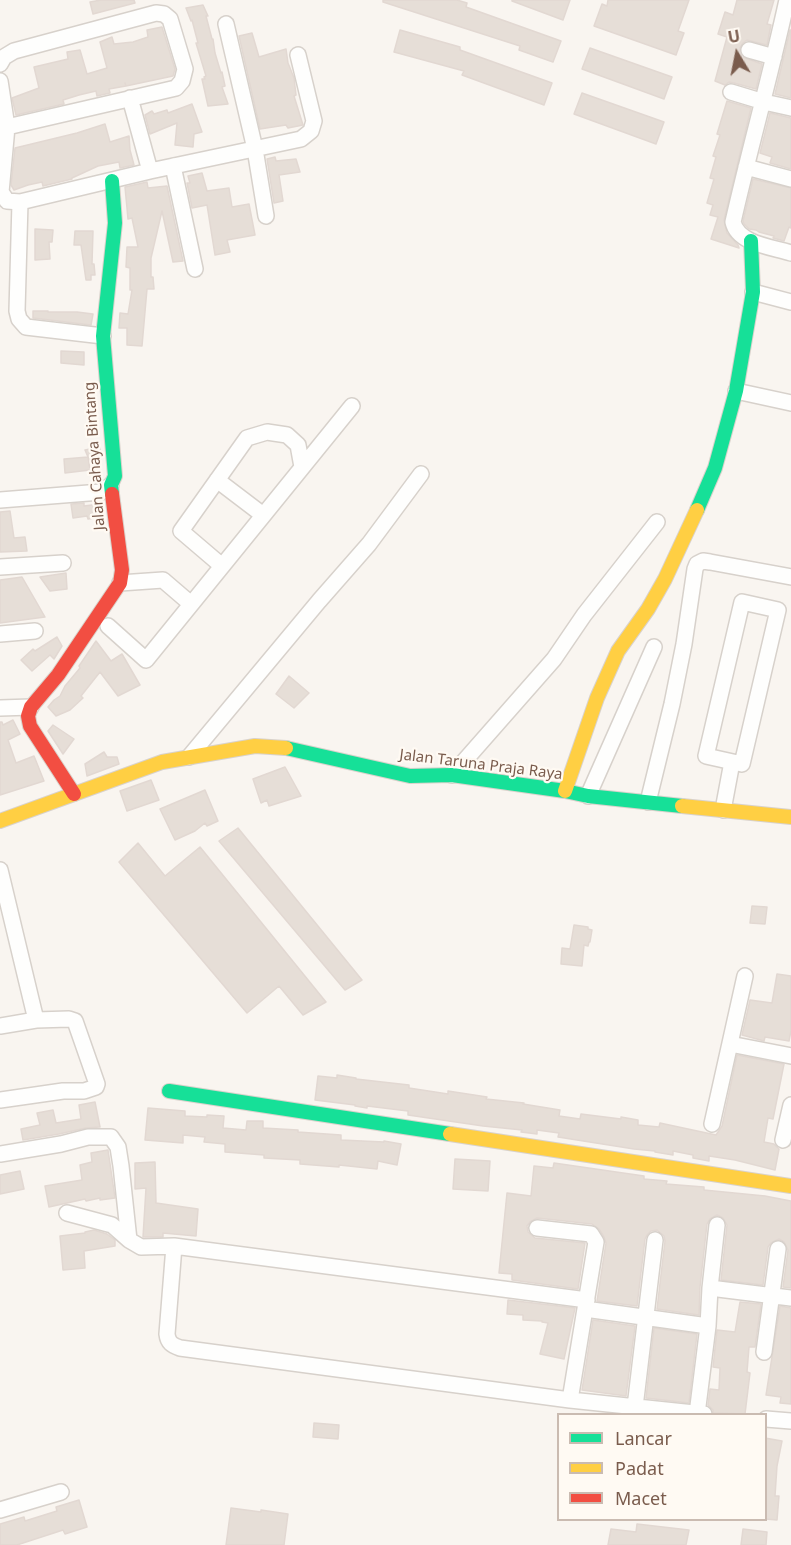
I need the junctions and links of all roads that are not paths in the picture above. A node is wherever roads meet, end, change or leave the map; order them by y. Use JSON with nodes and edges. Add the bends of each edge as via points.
{"nodes":[{"id":1,"x":787,"y":0,"type":"edge"},
{"id":2,"x":226,"y":24,"type":"dead end"},
{"id":3,"x":786,"y":33,"type":"edge"},
{"id":4,"x":749,"y":50,"type":"dead end"},
{"id":5,"x":298,"y":55,"type":"dead end"},
{"id":6,"x":774,"y":57,"type":"junction"},
{"id":7,"x":0,"y":64,"type":"edge"},
{"id":8,"x":0,"y":81,"type":"edge"},
{"id":9,"x":731,"y":92,"type":"dead end"},
{"id":10,"x":130,"y":98,"type":"junction"},
{"id":11,"x":764,"y":102,"type":"junction"},
{"id":12,"x":791,"y":108,"type":"edge"},
{"id":13,"x":7,"y":127,"type":"junction"},
{"id":14,"x":255,"y":149,"type":"junction"},
{"id":15,"x":173,"y":166,"type":"junction"},
{"id":16,"x":746,"y":167,"type":"junction"},
{"id":17,"x":150,"y":171,"type":"junction"},
{"id":18,"x":791,"y":179,"type":"edge"},
{"id":19,"x":112,"y":181,"type":"junction"},
{"id":20,"x":20,"y":202,"type":"junction"},
{"id":21,"x":266,"y":216,"type":"dead end"},
{"id":22,"x":751,"y":242,"type":"junction"},
{"id":23,"x":791,"y":253,"type":"edge"},
{"id":24,"x":195,"y":269,"type":"dead end"},
{"id":25,"x":753,"y":292,"type":"junction"},
{"id":26,"x":791,"y":302,"type":"edge"},
{"id":27,"x":103,"y":336,"type":"junction"},
{"id":28,"x":736,"y":391,"type":"junction"},
{"id":29,"x":791,"y":403,"type":"edge"},
{"id":30,"x":352,"y":406,"type":"dead end"},
{"id":31,"x":302,"y":467,"type":"junction"},
{"id":32,"x":421,"y":474,"type":"dead end"},
{"id":33,"x":217,"y":480,"type":"junction"},
{"id":34,"x":111,"y":485,"type":"junction"},
{"id":35,"x":0,"y":500,"type":"edge"},
{"id":36,"x":263,"y":515,"type":"junction"},
{"id":37,"x":657,"y":522,"type":"dead end"},
{"id":38,"x":63,"y":562,"type":"dead end"},
{"id":39,"x":222,"y":566,"type":"junction"},
{"id":40,"x":0,"y":567,"type":"edge"},
{"id":41,"x":791,"y":577,"type":"edge"},
{"id":42,"x":120,"y":583,"type":"junction"},
{"id":43,"x":191,"y":604,"type":"junction"},
{"id":44,"x":108,"y":626,"type":"dead end"},
{"id":45,"x":35,"y":631,"type":"dead end"},
{"id":46,"x":0,"y":634,"type":"edge"},
{"id":47,"x":654,"y":647,"type":"dead end"},
{"id":48,"x":31,"y":707,"type":"junction"},
{"id":49,"x":0,"y":708,"type":"edge"},
{"id":50,"x":189,"y":757,"type":"junction"},
{"id":51,"x":732,"y":762,"type":"junction"},
{"id":52,"x":452,"y":775,"type":"junction"},
{"id":53,"x":565,"y":791,"type":"junction"},
{"id":54,"x":74,"y":794,"type":"junction"},
{"id":55,"x":588,"y":796,"type":"junction"},
{"id":56,"x":648,"y":802,"type":"junction"},
{"id":57,"x":723,"y":810,"type":"junction"},
{"id":58,"x":791,"y":817,"type":"edge"},
{"id":59,"x":0,"y":821,"type":"edge"},
{"id":60,"x":0,"y":870,"type":"edge"},
{"id":61,"x":745,"y":975,"type":"dead end"},
{"id":62,"x":36,"y":1020,"type":"junction"},
{"id":63,"x":0,"y":1026,"type":"edge"},
{"id":64,"x":730,"y":1044,"type":"junction"},
{"id":65,"x":791,"y":1056,"type":"edge"},
{"id":66,"x":169,"y":1091,"type":"dead end"},
{"id":67,"x":0,"y":1100,"type":"edge"},
{"id":68,"x":791,"y":1105,"type":"edge"},
{"id":69,"x":712,"y":1124,"type":"dead end"},
{"id":70,"x":783,"y":1140,"type":"dead end"},
{"id":71,"x":0,"y":1154,"type":"edge"},
{"id":72,"x":791,"y":1186,"type":"edge"},
{"id":73,"x":67,"y":1213,"type":"dead end"},
{"id":74,"x":717,"y":1225,"type":"dead end"},
{"id":75,"x":537,"y":1228,"type":"dead end"},
{"id":76,"x":129,"y":1240,"type":"junction"},
{"id":77,"x":655,"y":1240,"type":"dead end"},
{"id":78,"x":174,"y":1246,"type":"junction"},
{"id":79,"x":778,"y":1249,"type":"dead end"},
{"id":80,"x":710,"y":1288,"type":"junction"},
{"id":81,"x":772,"y":1296,"type":"junction"},
{"id":82,"x":791,"y":1298,"type":"edge"},
{"id":83,"x":586,"y":1304,"type":"junction"},
{"id":84,"x":645,"y":1318,"type":"junction"},
{"id":85,"x":708,"y":1326,"type":"junction"},
{"id":86,"x":764,"y":1352,"type":"dead end"},
{"id":87,"x":570,"y":1400,"type":"junction"},
{"id":88,"x":635,"y":1407,"type":"junction"},
{"id":89,"x":688,"y":1413,"type":"edge"},
{"id":90,"x":697,"y":1413,"type":"edge"},
{"id":91,"x":767,"y":1419,"type":"edge"},
{"id":92,"x":791,"y":1421,"type":"edge"},
{"id":93,"x":61,"y":1492,"type":"dead end"},
{"id":94,"x":0,"y":1510,"type":"edge"}],
"edges":[{"from":1,"to":3,"type":"street"},
{"from":2,"to":14,"type":"street"},
{"from":3,"to":6,"type":"street"},
{"from":4,"to":6,"type":"street"},
{"from":5,"to":14,"type":"street","via":[[314,121],[311,131],[301,139]]},
{"from":6,"to":11,"type":"street"},
{"from":7,"to":10,"type":"street","via":[[14,51],[164,14],[170,19],[185,69],[182,81],[176,88]]},
{"from":8,"to":13,"type":"street"},
{"from":9,"to":11,"type":"street"},
{"from":10,"to":13,"type":"street"},
{"from":10,"to":17,"type":"street"},
{"from":11,"to":12,"type":"street"},
{"from":11,"to":16,"type":"street"},
{"from":13,"to":20,"type":"street","via":[[1,192],[6,201]]},
{"from":14,"to":15,"type":"street"},
{"from":14,"to":21,"type":"street"},
{"from":15,"to":17,"type":"street"},
{"from":15,"to":24,"type":"street"},
{"from":16,"to":18,"type":"street"},
{"from":16,"to":22,"type":"street","via":[[733,222],[735,230]]},
{"from":17,"to":19,"type":"street"},
{"from":19,"to":20,"type":"street"},
{"from":19,"to":27,"type":"street","name":"Jalan Cahaya Bintang","via":[[115,223]]},
{"from":20,"to":27,"type":"street","via":[[19,319],[26,327]]},
{"from":22,"to":23,"type":"street"},
{"from":22,"to":25,"type":"street"},
{"from":25,"to":26,"type":"street"},
{"from":25,"to":28,"type":"street"},
{"from":27,"to":34,"type":"street","name":"Jalan Cahaya Bintang","via":[[115,476]]},
{"from":28,"to":29,"type":"street"},
{"from":28,"to":53,"type":"street","via":[[715,468],[665,579],[618,651]]},
{"from":30,"to":31,"type":"street"},
{"from":31,"to":33,"type":"street","via":[[298,444],[287,435],[267,432],[247,438]]},
{"from":31,"to":36,"type":"street"},
{"from":32,"to":50,"type":"street","via":[[369,544]]},
{"from":33,"to":36,"type":"street"},
{"from":33,"to":39,"type":"street","via":[[181,531]]},
{"from":34,"to":35,"type":"street","via":[[101,492]]},
{"from":34,"to":42,"type":"street","name":"Jalan Cahaya Bintang","via":[[122,570]]},
{"from":36,"to":39,"type":"street"},
{"from":37,"to":52,"type":"street","via":[[554,659]]},
{"from":38,"to":40,"type":"street"},
{"from":39,"to":43,"type":"street"},
{"from":41,"to":56,"type":"street","via":[[703,561],[697,564],[672,704]]},
{"from":42,"to":43,"type":"street","via":[[163,580]]},
{"from":42,"to":48,"type":"street","via":[[58,675]]},
{"from":43,"to":44,"type":"street","via":[[146,660]]},
{"from":45,"to":46,"type":"street"},
{"from":47,"to":55,"type":"street"},
{"from":48,"to":49,"type":"street"},
{"from":48,"to":54,"type":"street","via":[[30,726]]},
{"from":50,"to":52,"type":"street","name":"Jalan Taruna Praja Raya","via":[[273,746],[410,776]]},
{"from":50,"to":54,"type":"street","name":"Jalan Taruna Praja Raya","via":[[162,762]]},
{"from":51,"to":51,"type":"street","via":[[706,756],[742,602],[778,610],[742,764]]},
{"from":51,"to":57,"type":"street"},
{"from":52,"to":53,"type":"street","name":"Jalan Taruna Praja Raya"},
{"from":53,"to":55,"type":"street","name":"Jalan Taruna Praja Raya"},
{"from":54,"to":59,"type":"street","name":"Jalan Taruna Praja Raya"},
{"from":55,"to":56,"type":"street","name":"Jalan Taruna Praja Raya"},
{"from":56,"to":57,"type":"street","name":"Jalan Taruna Praja Raya"},
{"from":57,"to":58,"type":"street","name":"Jalan Taruna Praja Raya"},
{"from":60,"to":62,"type":"street"},
{"from":61,"to":64,"type":"street"},
{"from":62,"to":63,"type":"street"},
{"from":62,"to":67,"type":"street","via":[[75,1021],[96,1087]]},
{"from":64,"to":65,"type":"street"},
{"from":64,"to":69,"type":"street"},
{"from":66,"to":72,"type":"street"},
{"from":68,"to":70,"type":"street"},
{"from":71,"to":76,"type":"street","via":[[88,1137],[111,1137],[122,1166]]},
{"from":73,"to":76,"type":"street","via":[[112,1225]]},
{"from":74,"to":80,"type":"street"},
{"from":75,"to":83,"type":"street","via":[[591,1234],[595,1238]]},
{"from":76,"to":78,"type":"street","via":[[141,1246]]},
{"from":77,"to":84,"type":"street"},
{"from":78,"to":83,"type":"street"},
{"from":78,"to":87,"type":"street","via":[[167,1334],[171,1345]]},
{"from":79,"to":81,"type":"street"},
{"from":80,"to":81,"type":"street"},
{"from":80,"to":85,"type":"street"},
{"from":81,"to":82,"type":"street"},
{"from":81,"to":86,"type":"street"},
{"from":83,"to":84,"type":"street"},
{"from":83,"to":87,"type":"street"},
{"from":84,"to":85,"type":"street"},
{"from":84,"to":88,"type":"street"},
{"from":85,"to":90,"type":"street"},
{"from":87,"to":88,"type":"street"},
{"from":88,"to":89,"type":"street"},
{"from":91,"to":92,"type":"street"},
{"from":93,"to":94,"type":"street"}]}
